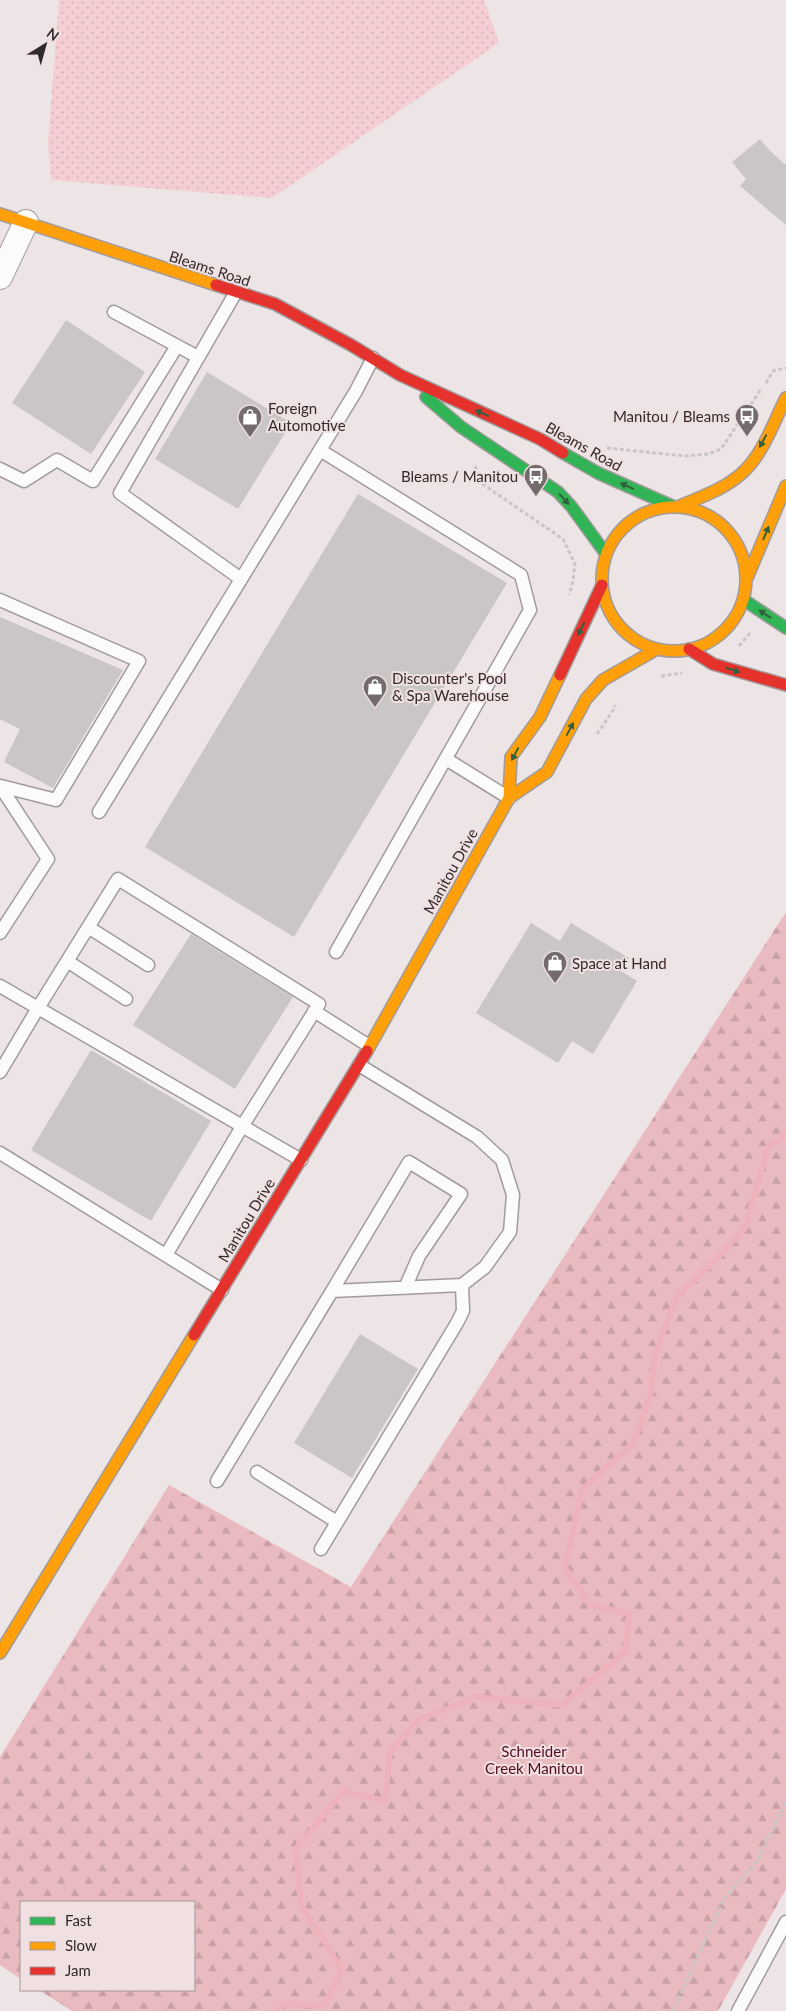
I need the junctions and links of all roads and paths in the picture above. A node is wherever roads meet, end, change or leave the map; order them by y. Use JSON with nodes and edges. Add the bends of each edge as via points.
{"nodes":[{"id":1,"x":0,"y":214,"type":"edge"},
{"id":2,"x":26,"y":222,"type":"junction"},
{"id":3,"x":0,"y":277,"type":"edge"},
{"id":4,"x":236,"y":292,"type":"junction"},
{"id":5,"x":114,"y":312,"type":"dead end"},
{"id":6,"x":177,"y":346,"type":"junction"},
{"id":7,"x":198,"y":357,"type":"junction"},
{"id":8,"x":373,"y":358,"type":"junction"},
{"id":9,"x":786,"y":368,"type":"edge"},
{"id":10,"x":400,"y":375,"type":"junction"},
{"id":11,"x":786,"y":398,"type":"edge"},
{"id":12,"x":600,"y":444,"type":"dead end"},
{"id":13,"x":320,"y":450,"type":"junction"},
{"id":14,"x":0,"y":469,"type":"edge"},
{"id":15,"x":481,"y":483,"type":"dead end"},
{"id":16,"x":786,"y":486,"type":"edge"},
{"id":17,"x":676,"y":506,"type":"junction"},
{"id":18,"x":606,"y":554,"type":"junction"},
{"id":19,"x":747,"y":578,"type":"junction"},
{"id":20,"x":241,"y":579,"type":"junction"},
{"id":21,"x":602,"y":585,"type":"junction"},
{"id":22,"x":568,"y":598,"type":"dead end"},
{"id":23,"x":0,"y":600,"type":"edge"},
{"id":24,"x":744,"y":600,"type":"junction"},
{"id":25,"x":786,"y":628,"type":"edge"},
{"id":26,"x":657,"y":649,"type":"junction"},
{"id":27,"x":689,"y":649,"type":"junction"},
{"id":28,"x":786,"y":685,"type":"edge"},
{"id":29,"x":446,"y":759,"type":"junction"},
{"id":30,"x":1,"y":786,"type":"edge"},
{"id":31,"x":508,"y":798,"type":"junction"},
{"id":32,"x":98,"y":812,"type":"dead end"},
{"id":33,"x":88,"y":928,"type":"junction"},
{"id":34,"x":0,"y":933,"type":"edge"},
{"id":35,"x":336,"y":952,"type":"dead end"},
{"id":36,"x":67,"y":961,"type":"junction"},
{"id":37,"x":148,"y":965,"type":"dead end"},
{"id":38,"x":0,"y":986,"type":"edge"},
{"id":39,"x":126,"y":998,"type":"dead end"},
{"id":40,"x":38,"y":1008,"type":"junction"},
{"id":41,"x":314,"y":1011,"type":"junction"},
{"id":42,"x":370,"y":1046,"type":"junction"},
{"id":43,"x":359,"y":1064,"type":"junction"},
{"id":44,"x":0,"y":1072,"type":"edge"},
{"id":45,"x":243,"y":1125,"type":"junction"},
{"id":46,"x":0,"y":1154,"type":"edge"},
{"id":47,"x":301,"y":1160,"type":"junction"},
{"id":48,"x":166,"y":1256,"type":"junction"},
{"id":49,"x":462,"y":1285,"type":"junction"},
{"id":50,"x":405,"y":1288,"type":"junction"},
{"id":51,"x":222,"y":1290,"type":"junction"},
{"id":52,"x":332,"y":1291,"type":"junction"},
{"id":53,"x":258,"y":1472,"type":"dead end"},
{"id":54,"x":217,"y":1481,"type":"dead end"},
{"id":55,"x":338,"y":1522,"type":"junction"},
{"id":56,"x":321,"y":1550,"type":"dead end"},
{"id":57,"x":0,"y":1653,"type":"edge"},
{"id":58,"x":786,"y":1802,"type":"edge"},
{"id":59,"x":786,"y":1922,"type":"edge"},
{"id":60,"x":673,"y":2011,"type":"edge"},
{"id":61,"x":738,"y":2011,"type":"edge"}],
"edges":[{"from":1,"to":2,"type":"main road","name":"Bleams Road"},
{"from":2,"to":3,"type":"street"},
{"from":2,"to":4,"type":"main road","name":"Bleams Road"},
{"from":4,"to":7,"type":"lane"},
{"from":4,"to":8,"type":"main road","name":"Bleams Road","via":[[275,304]]},
{"from":5,"to":6,"type":"lane"},
{"from":6,"to":7,"type":"lane"},
{"from":6,"to":14,"type":"lane","via":[[93,481],[57,460],[24,481]]},
{"from":7,"to":20,"type":"lane","via":[[120,493]]},
{"from":8,"to":10,"type":"main road","name":"Bleams Road"},
{"from":8,"to":13,"type":"lane"},
{"from":9,"to":12,"type":"path","via":[[773,371],[721,449],[685,456],[609,449]]},
{"from":17,"to":10,"type":"main road","name":"Bleams Road","one_way":true,"via":[[598,473],[540,439]]},
{"from":10,"to":18,"type":"main road","name":"Bleams Road","one_way":true,"via":[[461,427],[558,492]]},
{"from":11,"to":17,"type":"main road","one_way":true,"via":[[742,473],[710,494]]},
{"from":13,"to":20,"type":"lane"},
{"from":13,"to":29,"type":"lane","via":[[521,575],[530,610]]},
{"from":15,"to":22,"type":"path","via":[[563,539],[575,564]]},
{"from":19,"to":16,"type":"main road","one_way":true},
{"from":17,"to":18,"type":"main road","via":[[644,513],[632,520],[612,541]]},
{"from":17,"to":19,"type":"main road","via":[[706,513],[727,530],[742,552]]},
{"from":18,"to":21,"type":"main road"},
{"from":19,"to":24,"type":"main road"},
{"from":20,"to":32,"type":"lane"},
{"from":21,"to":26,"type":"main road","via":[[609,610],[624,631]]},
{"from":21,"to":31,"type":"main road","name":"Manitou Drive","one_way":true,"via":[[540,717],[511,757]]},
{"from":23,"to":30,"type":"lane","via":[[139,661],[56,800]]},
{"from":25,"to":24,"type":"main road","one_way":true},
{"from":24,"to":27,"type":"main road","via":[[723,632],[707,643]]},
{"from":26,"to":27,"type":"main road"},
{"from":31,"to":26,"type":"main road","name":"Manitou Drive","one_way":true,"via":[[547,772],[586,699],[603,680]]},
{"from":27,"to":28,"type":"main road","one_way":true,"via":[[713,664]]},
{"from":29,"to":31,"type":"lane"},
{"from":29,"to":35,"type":"lane"},
{"from":30,"to":34,"type":"lane","via":[[48,859]]},
{"from":31,"to":42,"type":"main road","name":"Manitou Drive"},
{"from":33,"to":36,"type":"lane"},
{"from":33,"to":37,"type":"lane"},
{"from":33,"to":41,"type":"lane","via":[[118,878],[319,1004]]},
{"from":36,"to":39,"type":"lane"},
{"from":36,"to":40,"type":"lane"},
{"from":38,"to":40,"type":"lane"},
{"from":40,"to":44,"type":"lane"},
{"from":40,"to":45,"type":"lane"},
{"from":41,"to":42,"type":"lane"},
{"from":41,"to":45,"type":"lane"},
{"from":42,"to":43,"type":"main road","name":"Manitou Drive"},
{"from":43,"to":47,"type":"main road","name":"Manitou Drive"},
{"from":43,"to":49,"type":"lane","via":[[477,1137],[502,1160],[513,1195],[510,1232],[485,1267]]},
{"from":45,"to":47,"type":"lane"},
{"from":45,"to":48,"type":"lane"},
{"from":46,"to":48,"type":"lane"},
{"from":47,"to":51,"type":"main road","name":"Manitou Drive"},
{"from":48,"to":51,"type":"lane"},
{"from":49,"to":50,"type":"lane"},
{"from":49,"to":55,"type":"lane","via":[[463,1311],[458,1324]]},
{"from":50,"to":52,"type":"lane"},
{"from":50,"to":52,"type":"lane","via":[[419,1256],[461,1194],[409,1162]]},
{"from":51,"to":57,"type":"main road","name":"Manitou Drive"},
{"from":52,"to":54,"type":"lane"},
{"from":53,"to":55,"type":"lane"},
{"from":55,"to":56,"type":"lane"},
{"from":58,"to":60,"type":"path","via":[[757,1861],[724,1899]]},
{"from":59,"to":61,"type":"lane"}]}
